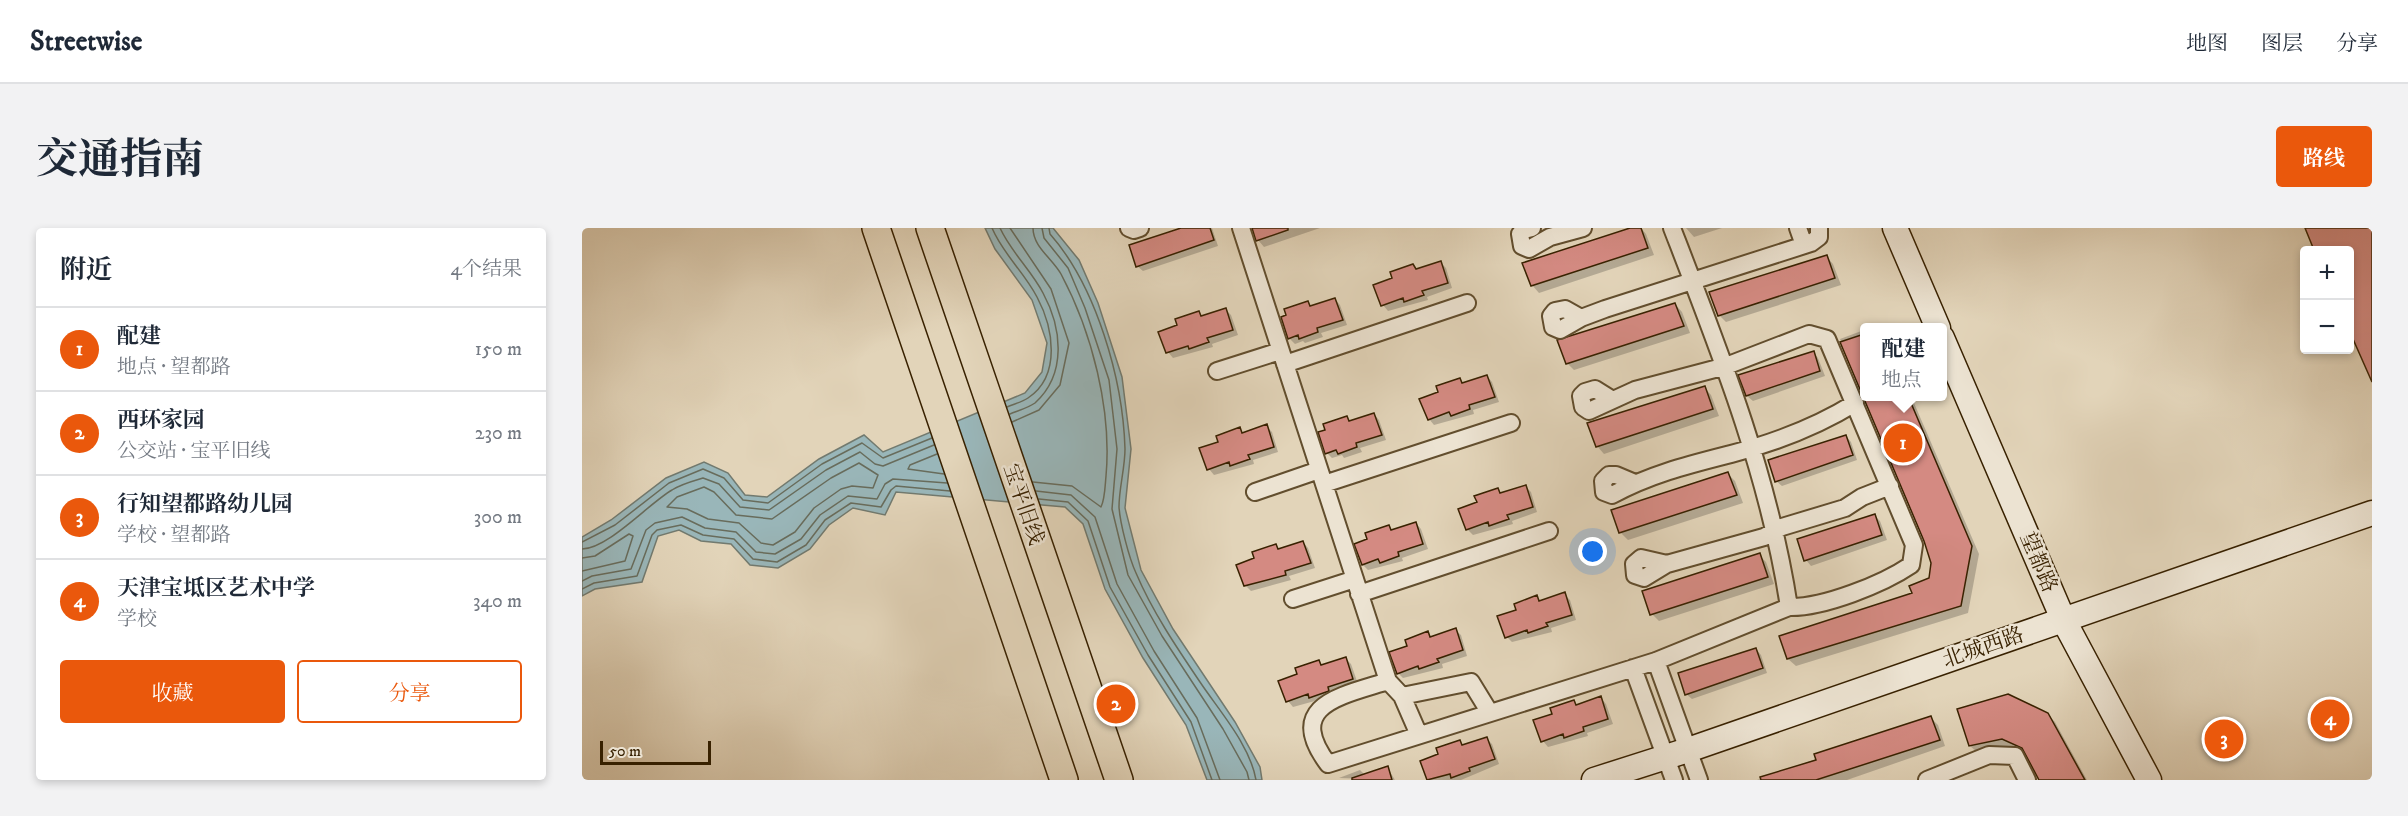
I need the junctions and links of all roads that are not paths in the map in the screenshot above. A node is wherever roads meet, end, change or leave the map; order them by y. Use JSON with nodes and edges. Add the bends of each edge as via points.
{"nodes":[{"id":1,"x":876,"y":228,"type":"edge"},
{"id":2,"x":930,"y":228,"type":"edge"},
{"id":3,"x":1130,"y":228,"type":"edge"},
{"id":4,"x":1140,"y":228,"type":"edge"},
{"id":5,"x":1241,"y":228,"type":"edge"},
{"id":6,"x":1533,"y":228,"type":"edge"},
{"id":7,"x":1583,"y":228,"type":"edge"},
{"id":8,"x":1672,"y":228,"type":"edge"},
{"id":9,"x":1798,"y":228,"type":"edge"},
{"id":10,"x":1819,"y":228,"type":"edge"},
{"id":11,"x":1895,"y":228,"type":"edge"},
{"id":12,"x":1804,"y":245,"type":"junction"},
{"id":13,"x":1693,"y":283,"type":"junction"},
{"id":14,"x":1467,"y":303,"type":"dead end"},
{"id":15,"x":1581,"y":318,"type":"dead end"},
{"id":16,"x":1936,"y":323,"type":"edge"},
{"id":17,"x":1947,"y":350,"type":"edge"},
{"id":18,"x":1283,"y":358,"type":"junction"},
{"id":19,"x":1726,"y":366,"type":"junction"},
{"id":20,"x":1217,"y":371,"type":"dead end"},
{"id":21,"x":1611,"y":399,"type":"dead end"},
{"id":22,"x":1855,"y":403,"type":"junction"},
{"id":23,"x":1511,"y":423,"type":"dead end"},
{"id":24,"x":1751,"y":446,"type":"junction"},
{"id":25,"x":1321,"y":477,"type":"junction"},
{"id":26,"x":1635,"y":483,"type":"dead end"},
{"id":27,"x":1890,"y":486,"type":"junction"},
{"id":28,"x":1255,"y":492,"type":"dead end"},
{"id":29,"x":2372,"y":513,"type":"edge"},
{"id":30,"x":1549,"y":531,"type":"dead end"},
{"id":31,"x":1776,"y":532,"type":"junction"},
{"id":32,"x":1666,"y":564,"type":"dead end"},
{"id":33,"x":1357,"y":586,"type":"junction"},
{"id":34,"x":1293,"y":599,"type":"dead end"},
{"id":35,"x":1789,"y":606,"type":"junction"},
{"id":36,"x":2063,"y":619,"type":"junction"},
{"id":37,"x":1656,"y":661,"type":"junction"},
{"id":38,"x":1633,"y":668,"type":"junction"},
{"id":39,"x":1388,"y":681,"type":"junction"},
{"id":40,"x":1402,"y":696,"type":"junction"},
{"id":41,"x":1490,"y":713,"type":"junction"},
{"id":42,"x":1419,"y":735,"type":"junction"},
{"id":43,"x":1677,"y":753,"type":"junction"},
{"id":44,"x":1064,"y":780,"type":"edge"},
{"id":45,"x":1119,"y":780,"type":"edge"},
{"id":46,"x":1594,"y":780,"type":"edge"},
{"id":47,"x":1674,"y":780,"type":"edge"},
{"id":48,"x":1699,"y":780,"type":"edge"},
{"id":49,"x":1927,"y":780,"type":"edge"},
{"id":50,"x":2028,"y":780,"type":"edge"},
{"id":51,"x":2148,"y":780,"type":"edge"}],
"edges":[{"from":1,"to":44,"type":"main road"},
{"from":2,"to":45,"type":"main road","name":"宝平旧线"},
{"from":3,"to":4,"type":"street"},
{"from":5,"to":18,"type":"street"},
{"from":6,"to":7,"type":"street","via":[[1550,237]]},
{"from":8,"to":13,"type":"street"},
{"from":9,"to":12,"type":"street"},
{"from":10,"to":12,"type":"street","via":[[1819,237]]},
{"from":11,"to":16,"type":"street"},
{"from":12,"to":13,"type":"street"},
{"from":13,"to":15,"type":"street"},
{"from":13,"to":19,"type":"street"},
{"from":14,"to":18,"type":"street"},
{"from":17,"to":36,"type":"street","name":"望都路"},
{"from":18,"to":20,"type":"street"},
{"from":18,"to":25,"type":"street"},
{"from":19,"to":21,"type":"street"},
{"from":19,"to":22,"type":"street","via":[[1809,334],[1827,339]]},
{"from":19,"to":24,"type":"street"},
{"from":22,"to":24,"type":"street","via":[[1813,425]]},
{"from":22,"to":27,"type":"street"},
{"from":23,"to":25,"type":"street"},
{"from":24,"to":26,"type":"street","via":[[1659,472]]},
{"from":24,"to":31,"type":"street"},
{"from":25,"to":28,"type":"street"},
{"from":25,"to":33,"type":"street"},
{"from":27,"to":31,"type":"street","via":[[1845,508]]},
{"from":27,"to":35,"type":"street","via":[[1914,544],[1911,565],[1887,581],[1804,607]]},
{"from":29,"to":36,"type":"street","name":"北城西路"},
{"from":30,"to":33,"type":"street"},
{"from":31,"to":32,"type":"street"},
{"from":31,"to":35,"type":"street"},
{"from":33,"to":34,"type":"street"},
{"from":33,"to":39,"type":"street"},
{"from":35,"to":37,"type":"street"},
{"from":36,"to":43,"type":"street","name":"北城西路"},
{"from":36,"to":51,"type":"street","name":"望都路"},
{"from":37,"to":38,"type":"street"},
{"from":37,"to":43,"type":"street"},
{"from":38,"to":41,"type":"street"},
{"from":38,"to":43,"type":"street"},
{"from":39,"to":40,"type":"street"},
{"from":39,"to":42,"type":"street","via":[[1347,694],[1316,710],[1310,726],[1318,750],[1328,764]]},
{"from":40,"to":41,"type":"street","via":[[1471,682]]},
{"from":40,"to":42,"type":"street"},
{"from":41,"to":42,"type":"street"},
{"from":43,"to":46,"type":"street","name":"北城西路"},
{"from":43,"to":47,"type":"street"},
{"from":43,"to":48,"type":"street"},
{"from":49,"to":50,"type":"street","via":[[1989,755],[2015,756]]}]}
